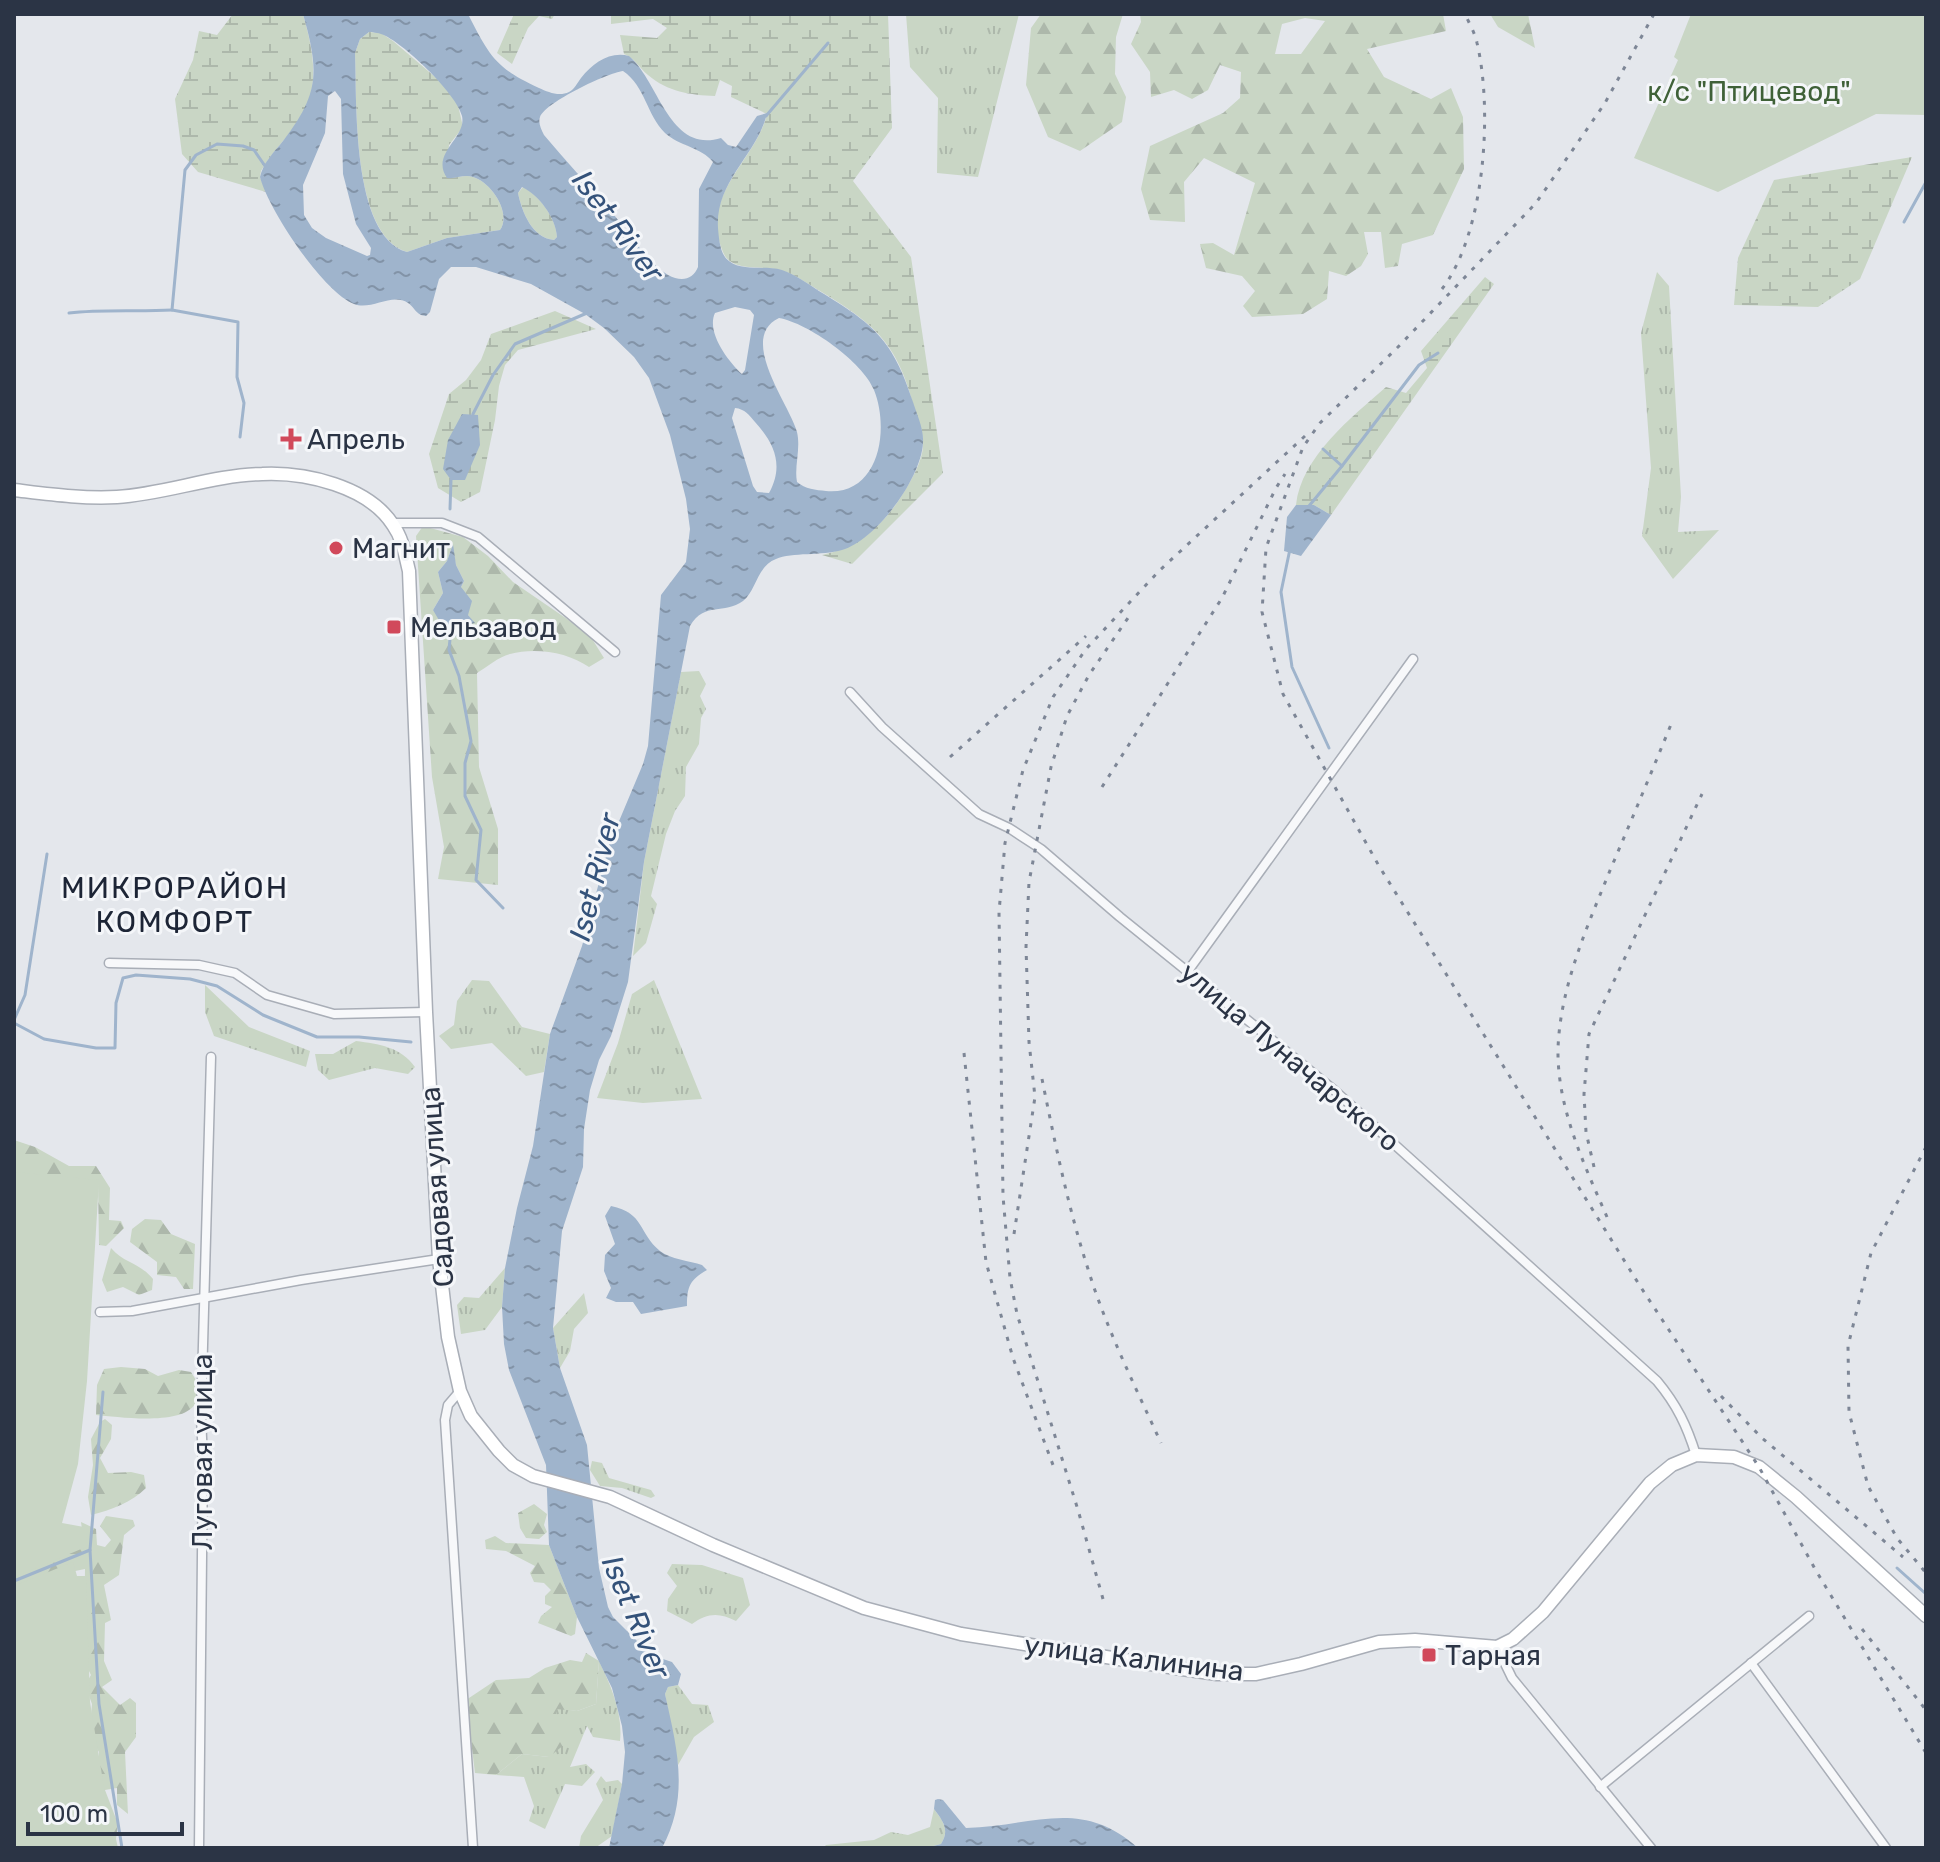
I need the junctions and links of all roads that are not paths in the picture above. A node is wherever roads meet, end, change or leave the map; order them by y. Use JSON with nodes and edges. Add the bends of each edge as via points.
{"nodes":[{"id":1,"x":14,"y":490,"type":"edge"},
{"id":2,"x":392,"y":523,"type":"junction"},
{"id":3,"x":615,"y":652,"type":"dead end"},
{"id":4,"x":1413,"y":659,"type":"dead end"},
{"id":5,"x":850,"y":692,"type":"dead end"},
{"id":6,"x":109,"y":963,"type":"dead end"},
{"id":7,"x":1188,"y":971,"type":"junction"},
{"id":8,"x":426,"y":1012,"type":"junction"},
{"id":9,"x":211,"y":1057,"type":"dead end"},
{"id":10,"x":439,"y":1259,"type":"junction"},
{"id":11,"x":204,"y":1296,"type":"junction"},
{"id":12,"x":100,"y":1312,"type":"dead end"},
{"id":13,"x":460,"y":1391,"type":"junction"},
{"id":14,"x":1696,"y":1455,"type":"junction"},
{"id":15,"x":533,"y":1476,"type":"joint"},
{"id":16,"x":1809,"y":1616,"type":"dead end"},
{"id":17,"x":1926,"y":1616,"type":"edge"},
{"id":18,"x":1497,"y":1647,"type":"junction"},
{"id":19,"x":1751,"y":1663,"type":"junction"},
{"id":20,"x":1600,"y":1787,"type":"junction"},
{"id":21,"x":199,"y":1848,"type":"edge"},
{"id":22,"x":473,"y":1848,"type":"edge"},
{"id":23,"x":1651,"y":1848,"type":"edge"},
{"id":24,"x":1886,"y":1848,"type":"edge"}],
"edges":[{"from":1,"to":2,"type":"main road","via":[[119,497],[261,474],[302,477],[369,502]]},
{"from":2,"to":3,"type":"street","via":[[442,523],[478,537]]},
{"from":2,"to":8,"type":"main road","name":"Садовая улица","via":[[409,571]]},
{"from":4,"to":7,"type":"street"},
{"from":5,"to":7,"type":"street","name":"улица Луначарского","via":[[979,814],[1041,849]]},
{"from":6,"to":8,"type":"street","via":[[149,962],[235,973],[267,995],[334,1014]]},
{"from":7,"to":14,"type":"street","name":"улица Луначарского","via":[[1334,1090],[1657,1381],[1688,1427]]},
{"from":8,"to":10,"type":"main road","name":"Садовая улица"},
{"from":9,"to":11,"type":"street","name":"Луговая улица"},
{"from":10,"to":11,"type":"street"},
{"from":10,"to":13,"type":"main road","name":"Садовая улица"},
{"from":11,"to":12,"type":"street"},
{"from":11,"to":21,"type":"street","name":"Луговая улица"},
{"from":13,"to":15,"type":"main road","name":"Садовая улица","via":[[471,1416],[499,1451]]},
{"from":13,"to":22,"type":"street","via":[[448,1405],[445,1420]]},
{"from":14,"to":17,"type":"main road","via":[[1734,1457],[1759,1467]]},
{"from":14,"to":18,"type":"main road","via":[[1650,1483],[1543,1612]]},
{"from":15,"to":18,"type":"main road","name":"улица Калинина","via":[[610,1497],[864,1608],[961,1634],[1217,1674],[1256,1674],[1379,1642]]},
{"from":16,"to":19,"type":"street"},
{"from":18,"to":20,"type":"street","via":[[1512,1678]]},
{"from":19,"to":20,"type":"street"},
{"from":19,"to":24,"type":"street"},
{"from":20,"to":23,"type":"street"}]}
